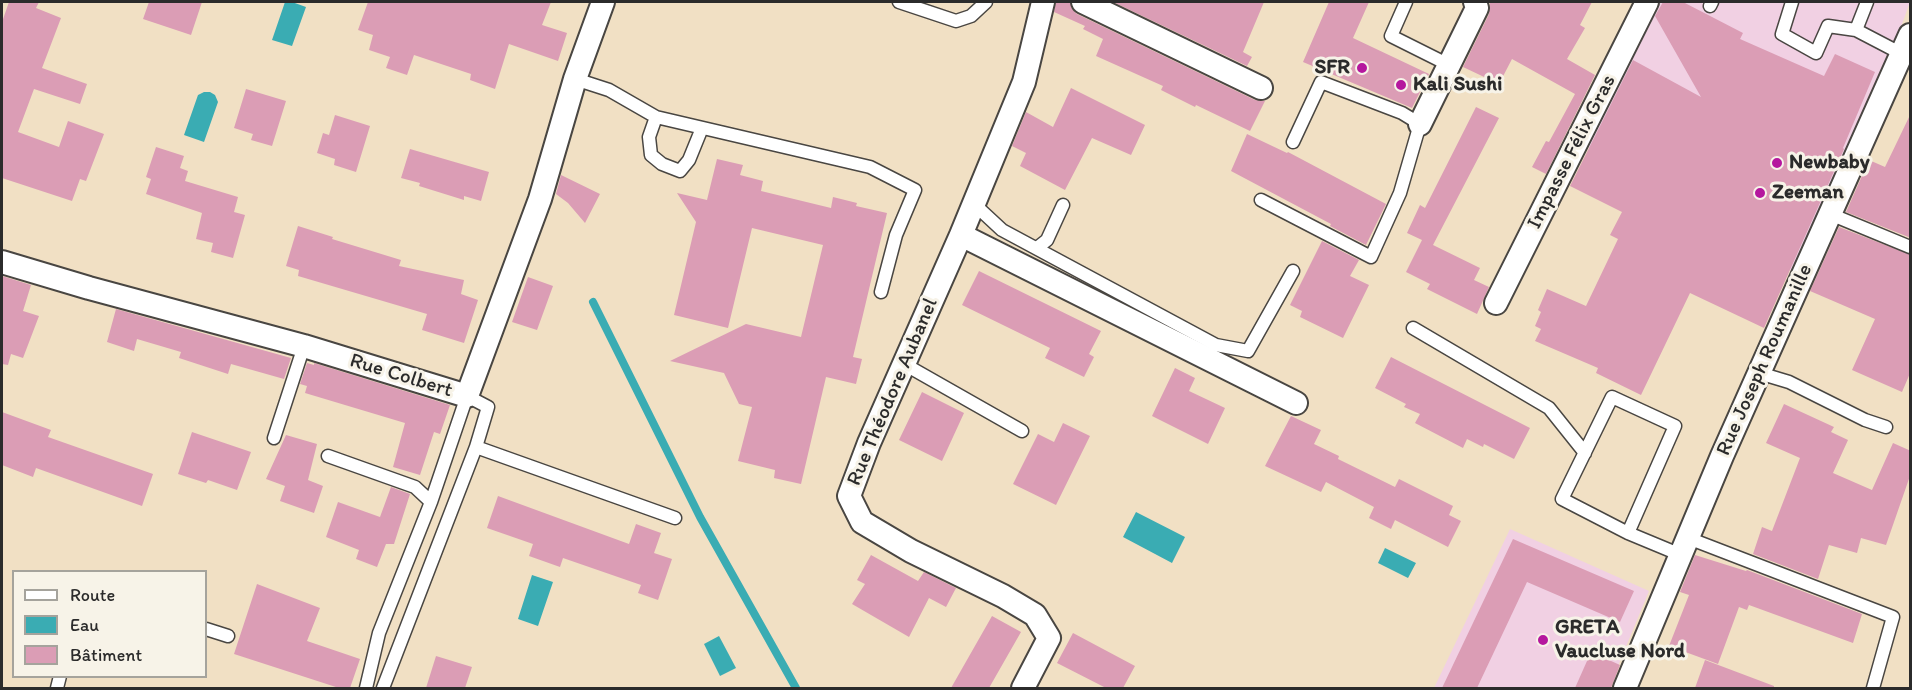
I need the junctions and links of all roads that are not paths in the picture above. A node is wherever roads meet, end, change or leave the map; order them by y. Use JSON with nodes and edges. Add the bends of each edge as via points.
{"nodes":[{"id":1,"x":603,"y":2,"type":"edge"},
{"id":2,"x":899,"y":2,"type":"edge"},
{"id":3,"x":986,"y":2,"type":"edge"},
{"id":4,"x":1043,"y":2,"type":"edge"},
{"id":5,"x":1083,"y":2,"type":"edge"},
{"id":6,"x":1406,"y":2,"type":"edge"},
{"id":7,"x":1475,"y":2,"type":"edge"},
{"id":8,"x":1647,"y":2,"type":"edge"},
{"id":9,"x":1792,"y":2,"type":"edge"},
{"id":10,"x":1867,"y":2,"type":"edge"},
{"id":11,"x":1856,"y":30,"type":"junction"},
{"id":12,"x":1906,"y":45,"type":"edge"},
{"id":13,"x":1449,"y":65,"type":"junction"},
{"id":14,"x":575,"y":80,"type":"junction"},
{"id":15,"x":1261,"y":88,"type":"dead end"},
{"id":16,"x":656,"y":117,"type":"junction"},
{"id":17,"x":1420,"y":124,"type":"junction"},
{"id":18,"x":702,"y":128,"type":"junction"},
{"id":19,"x":1293,"y":142,"type":"dead end"},
{"id":20,"x":1261,"y":200,"type":"dead end"},
{"id":21,"x":974,"y":204,"type":"junction"},
{"id":22,"x":1063,"y":205,"type":"dead end"},
{"id":23,"x":1830,"y":214,"type":"junction"},
{"id":24,"x":961,"y":235,"type":"junction"},
{"id":25,"x":1911,"y":247,"type":"edge"},
{"id":26,"x":1037,"y":249,"type":"junction"},
{"id":27,"x":2,"y":262,"type":"edge"},
{"id":28,"x":1293,"y":271,"type":"dead end"},
{"id":29,"x":881,"y":292,"type":"dead end"},
{"id":30,"x":1496,"y":303,"type":"dead end"},
{"id":31,"x":1413,"y":328,"type":"dead end"},
{"id":32,"x":304,"y":346,"type":"junction"},
{"id":33,"x":904,"y":364,"type":"junction"},
{"id":34,"x":1759,"y":373,"type":"junction"},
{"id":35,"x":467,"y":396,"type":"junction"},
{"id":36,"x":1296,"y":403,"type":"dead end"},
{"id":37,"x":1886,"y":427,"type":"dead end"},
{"id":38,"x":1022,"y":431,"type":"dead end"},
{"id":39,"x":274,"y":438,"type":"dead end"},
{"id":40,"x":476,"y":447,"type":"junction"},
{"id":41,"x":1584,"y":453,"type":"junction"},
{"id":42,"x":328,"y":456,"type":"dead end"},
{"id":43,"x":431,"y":502,"type":"junction"},
{"id":44,"x":675,"y":518,"type":"dead end"},
{"id":45,"x":1628,"y":533,"type":"junction"},
{"id":46,"x":1684,"y":546,"type":"junction"},
{"id":47,"x":207,"y":628,"type":"edge"},
{"id":48,"x":228,"y":636,"type":"dead end"},
{"id":49,"x":366,"y":688,"type":"edge"},
{"id":50,"x":383,"y":688,"type":"edge"},
{"id":51,"x":1023,"y":688,"type":"edge"},
{"id":52,"x":1625,"y":688,"type":"edge"},
{"id":53,"x":1873,"y":688,"type":"edge"}],
"edges":[{"from":1,"to":14,"type":"street","name":"Rue Colbert"},
{"from":2,"to":3,"type":"lane","via":[[956,21],[971,16]]},
{"from":4,"to":21,"type":"street","name":"Rue Théodore Aubanel","via":[[1024,82]]},
{"from":5,"to":15,"type":"street"},
{"from":6,"to":13,"type":"lane","via":[[1391,36]]},
{"from":7,"to":13,"type":"street","via":[[1477,8]]},
{"from":8,"to":30,"type":"street","name":"Impasse Félix Gras"},
{"from":9,"to":11,"type":"lane","via":[[1782,34],[1816,53],[1828,26]]},
{"from":10,"to":11,"type":"lane"},
{"from":11,"to":12,"type":"lane"},
{"from":12,"to":23,"type":"street","name":"Rue Joseph Roumanille"},
{"from":13,"to":17,"type":"street"},
{"from":14,"to":16,"type":"lane","via":[[609,90]]},
{"from":14,"to":35,"type":"street","name":"Rue Colbert","via":[[540,199]]},
{"from":16,"to":18,"type":"lane"},
{"from":16,"to":18,"type":"lane","via":[[649,137],[651,155],[681,171]]},
{"from":17,"to":19,"type":"lane","via":[[1402,113],[1321,82]]},
{"from":17,"to":20,"type":"lane","via":[[1400,193],[1371,257]]},
{"from":18,"to":29,"type":"lane","via":[[870,168],[915,190],[896,236]]},
{"from":21,"to":24,"type":"street","name":"Rue Théodore Aubanel"},
{"from":21,"to":26,"type":"lane","via":[[1002,230]]},
{"from":22,"to":26,"type":"lane","via":[[1047,240]]},
{"from":23,"to":25,"type":"lane"},
{"from":23,"to":34,"type":"street","name":"Rue Joseph Roumanille"},
{"from":24,"to":33,"type":"street","name":"Rue Théodore Aubanel"},
{"from":24,"to":36,"type":"street"},
{"from":26,"to":28,"type":"lane","via":[[1216,345],[1248,351]]},
{"from":27,"to":32,"type":"street","name":"Rue Colbert"},
{"from":31,"to":41,"type":"lane","via":[[1549,408]]},
{"from":32,"to":35,"type":"street","name":"Rue Colbert"},
{"from":32,"to":39,"type":"lane"},
{"from":33,"to":38,"type":"lane"},
{"from":33,"to":51,"type":"street","name":"Rue Théodore Aubanel","via":[[849,496],[862,522],[1035,615],[1049,638]]},
{"from":34,"to":37,"type":"lane","via":[[1789,382]]},
{"from":34,"to":46,"type":"street","name":"Rue Joseph Roumanille"},
{"from":35,"to":40,"type":"lane","via":[[488,407]]},
{"from":35,"to":43,"type":"lane"},
{"from":40,"to":44,"type":"lane"},
{"from":40,"to":50,"type":"lane"},
{"from":41,"to":45,"type":"lane","via":[[1562,499]]},
{"from":41,"to":45,"type":"lane","via":[[1612,397],[1675,426]]},
{"from":42,"to":43,"type":"lane","via":[[416,487]]},
{"from":43,"to":49,"type":"lane","via":[[379,633]]},
{"from":45,"to":46,"type":"lane"},
{"from":46,"to":52,"type":"street","name":"Rue Joseph Roumanille"},
{"from":46,"to":53,"type":"lane","via":[[1893,616]]},
{"from":47,"to":48,"type":"lane"}]}
